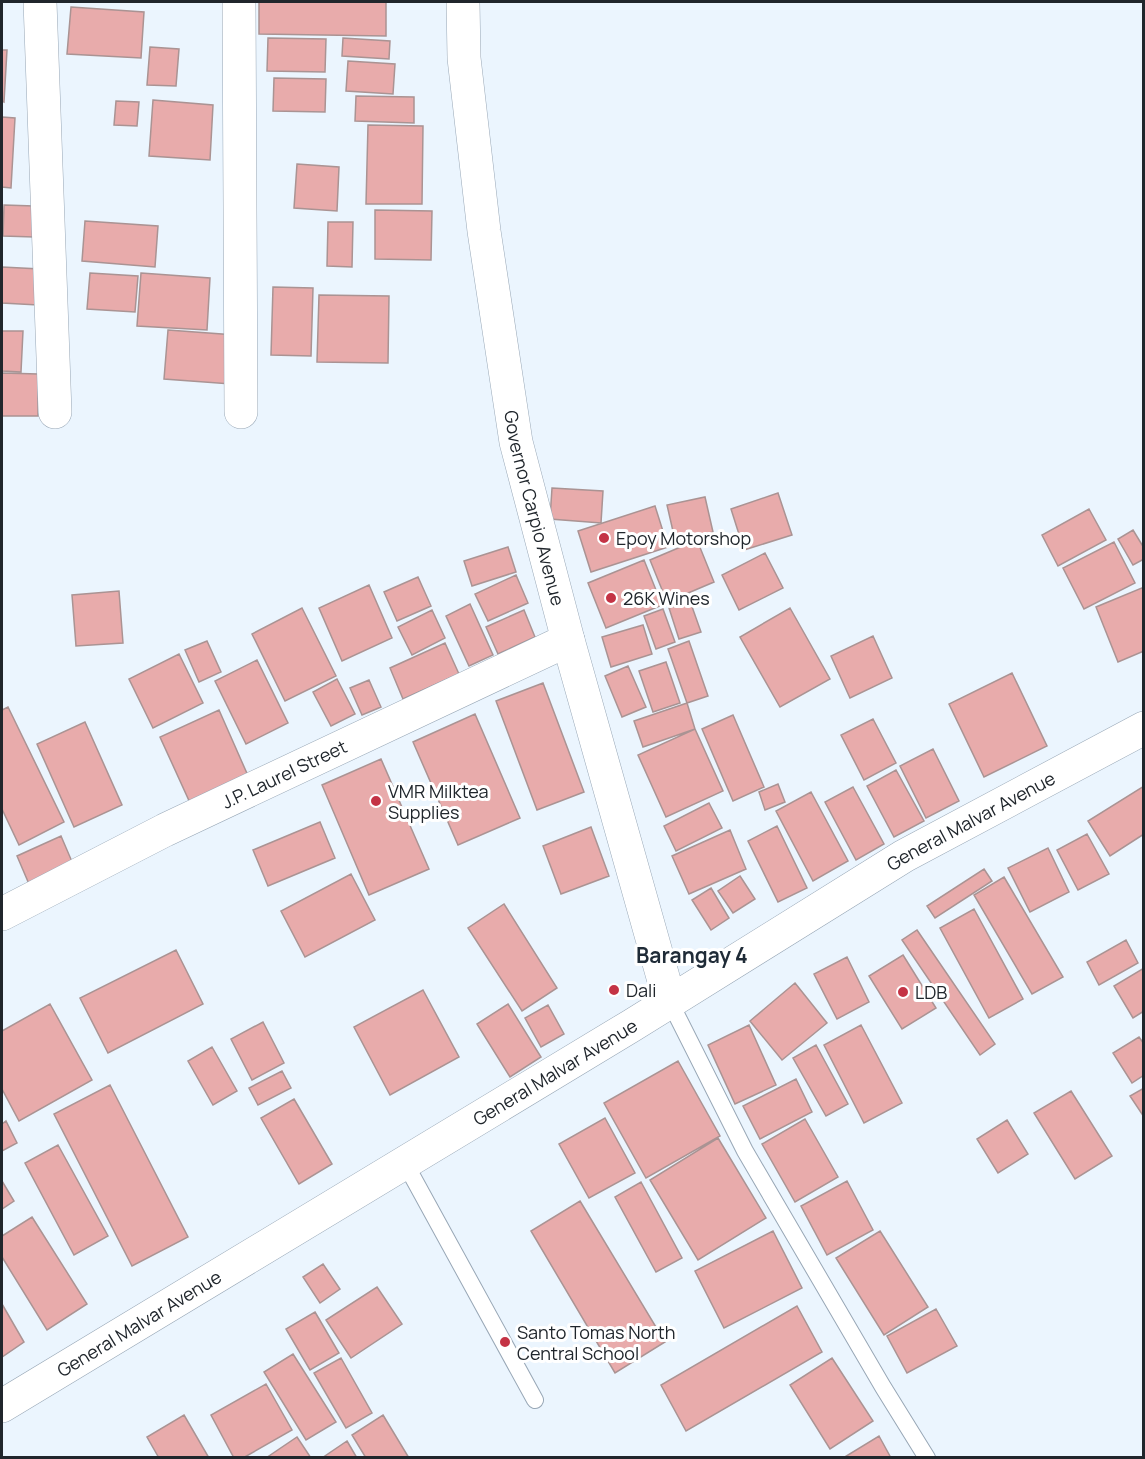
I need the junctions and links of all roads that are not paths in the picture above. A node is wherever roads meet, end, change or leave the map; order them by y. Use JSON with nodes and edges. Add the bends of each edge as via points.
{"nodes":[{"id":1,"x":40,"y":2,"type":"edge"},
{"id":2,"x":239,"y":2,"type":"edge"},
{"id":3,"x":463,"y":2,"type":"edge"},
{"id":4,"x":55,"y":412,"type":"dead end"},
{"id":5,"x":241,"y":412,"type":"dead end"},
{"id":6,"x":568,"y":640,"type":"junction"},
{"id":7,"x":1143,"y":728,"type":"edge"},
{"id":8,"x":2,"y":914,"type":"edge"},
{"id":9,"x":670,"y":1002,"type":"junction"},
{"id":10,"x":405,"y":1163,"type":"junction"},
{"id":11,"x":535,"y":1400,"type":"dead end"},
{"id":12,"x":2,"y":1406,"type":"edge"},
{"id":13,"x":927,"y":1458,"type":"edge"}],
"edges":[{"from":1,"to":4,"type":"main road"},
{"from":2,"to":5,"type":"main road"},
{"from":3,"to":6,"type":"main road","name":"Governor Carpio Avenue","via":[[464,58],[484,231],[516,442]]},
{"from":6,"to":8,"type":"main road","name":"J.P. Laurel Street","via":[[165,830]]},
{"from":6,"to":9,"type":"main road","name":"Governor Carpio Avenue"},
{"from":7,"to":9,"type":"main road","name":"General Malvar Avenue","via":[[904,856]]},
{"from":9,"to":10,"type":"main road","name":"General Malvar Avenue"},
{"from":9,"to":13,"type":"lane","via":[[745,1151]]},
{"from":10,"to":11,"type":"lane"},
{"from":10,"to":12,"type":"main road","name":"General Malvar Avenue"}]}
